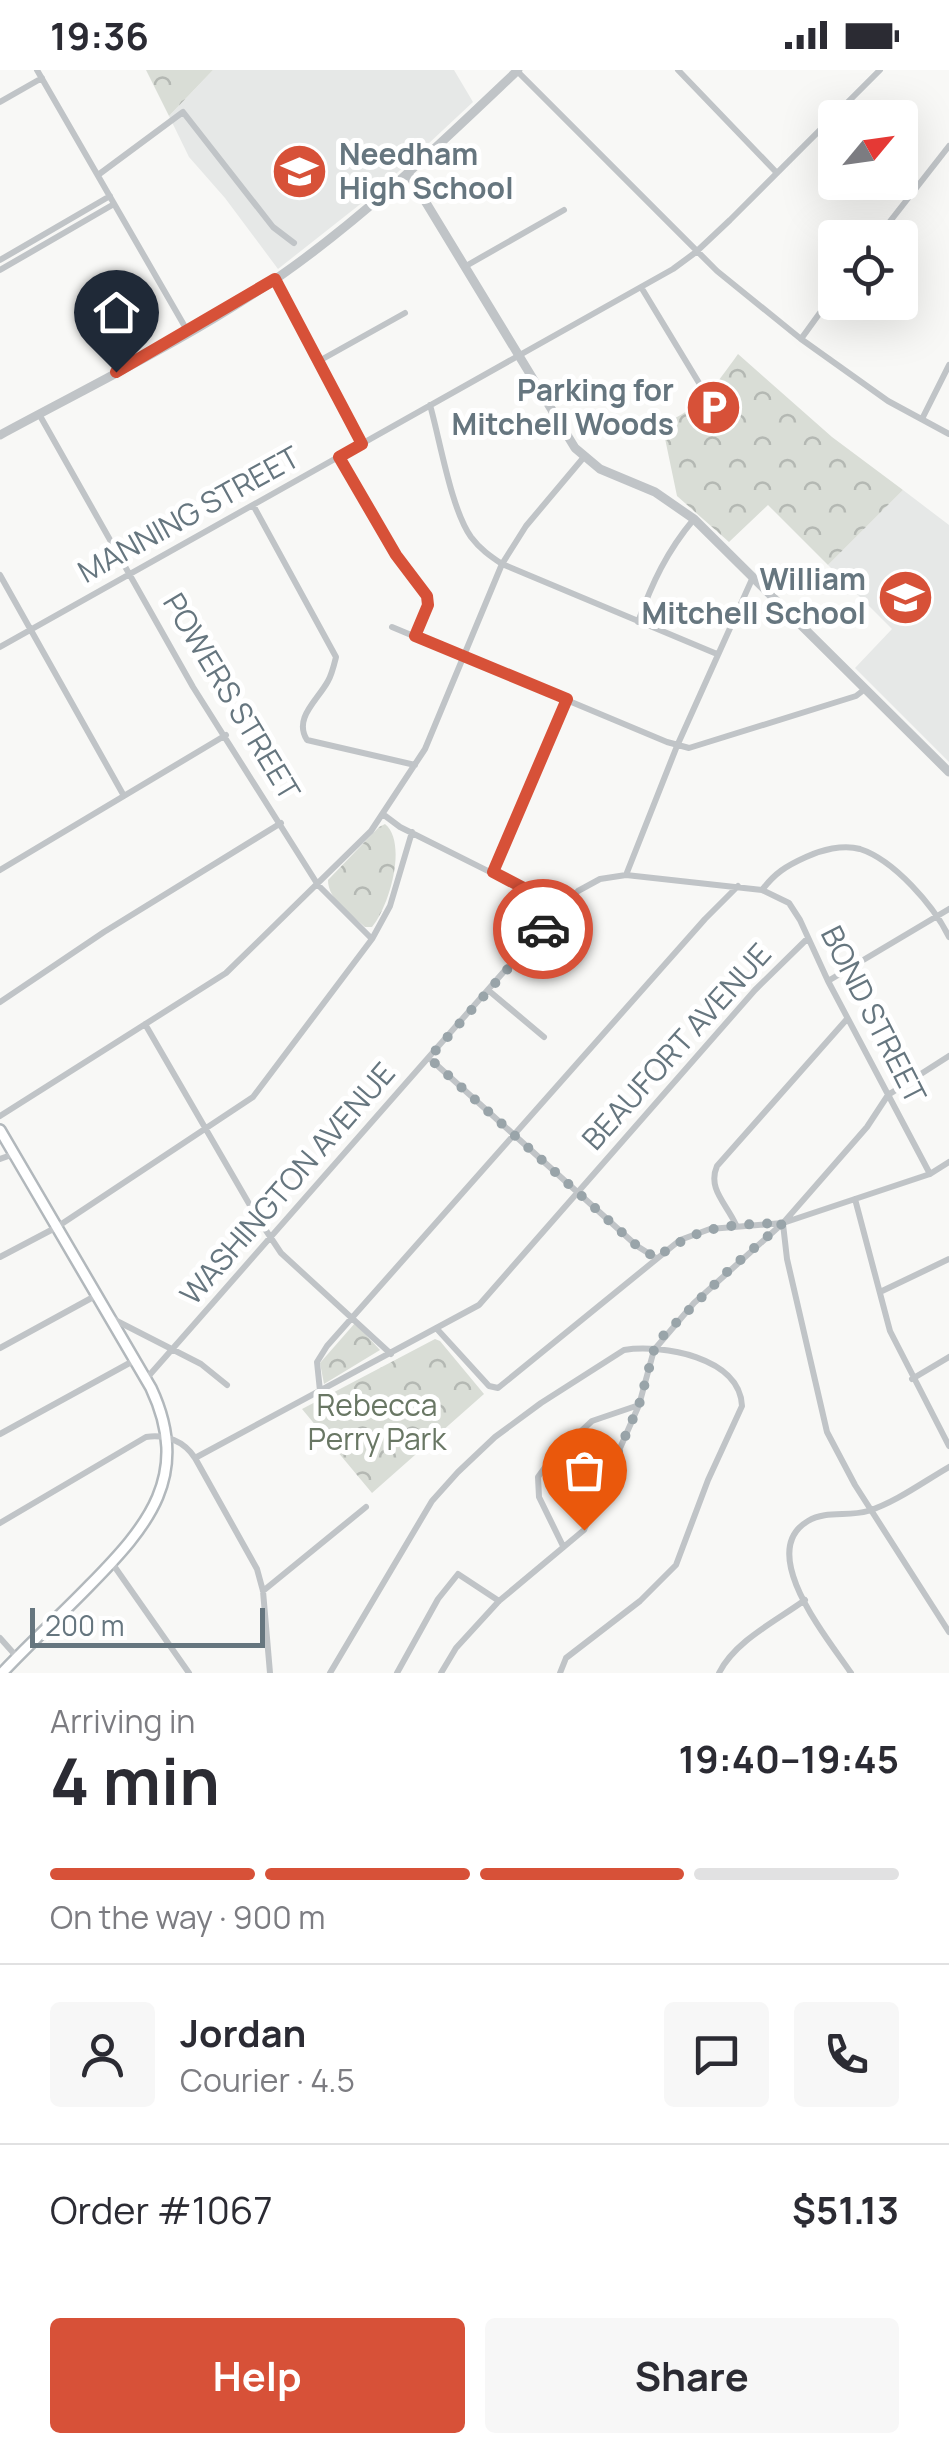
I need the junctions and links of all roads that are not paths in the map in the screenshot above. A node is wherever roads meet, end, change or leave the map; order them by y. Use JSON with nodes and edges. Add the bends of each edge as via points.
{"nodes":[{"id":1,"x":517,"y":70,"type":"edge"},
{"id":2,"x":678,"y":70,"type":"edge"},
{"id":3,"x":880,"y":70,"type":"edge"},
{"id":4,"x":40,"y":74,"type":"edge"},
{"id":5,"x":0,"y":102,"type":"edge"},
{"id":6,"x":949,"y":146,"type":"edge"},
{"id":7,"x":408,"y":173,"type":"junction"},
{"id":8,"x":777,"y":173,"type":"junction"},
{"id":9,"x":98,"y":175,"type":"junction"},
{"id":10,"x":112,"y":200,"type":"junction"},
{"id":11,"x":564,"y":210,"type":"dead end"},
{"id":12,"x":891,"y":220,"type":"edge"},
{"id":13,"x":294,"y":243,"type":"dead end"},
{"id":14,"x":26,"y":249,"type":"junction"},
{"id":15,"x":696,"y":252,"type":"junction"},
{"id":16,"x":0,"y":260,"type":"edge"},
{"id":17,"x":466,"y":266,"type":"junction"},
{"id":18,"x":0,"y":270,"type":"edge"},
{"id":19,"x":275,"y":279,"type":"junction"},
{"id":20,"x":641,"y":287,"type":"junction"},
{"id":21,"x":405,"y":313,"type":"dead end"},
{"id":22,"x":818,"y":315,"type":"edge"},
{"id":23,"x":188,"y":332,"type":"junction"},
{"id":24,"x":801,"y":338,"type":"junction"},
{"id":25,"x":518,"y":356,"type":"junction"},
{"id":26,"x":319,"y":361,"type":"junction"},
{"id":27,"x":949,"y":364,"type":"edge"},
{"id":28,"x":430,"y":405,"type":"junction"},
{"id":29,"x":716,"y":411,"type":"dead end"},
{"id":30,"x":39,"y":414,"type":"junction"},
{"id":31,"x":922,"y":418,"type":"junction"},
{"id":32,"x":949,"y":434,"type":"edge"},
{"id":33,"x":0,"y":435,"type":"edge"},
{"id":34,"x":362,"y":444,"type":"junction"},
{"id":35,"x":339,"y":457,"type":"junction"},
{"id":36,"x":584,"y":457,"type":"junction"},
{"id":37,"x":253,"y":505,"type":"junction"},
{"id":38,"x":694,"y":518,"type":"junction"},
{"id":39,"x":502,"y":564,"type":"junction"},
{"id":40,"x":131,"y":574,"type":"junction"},
{"id":41,"x":0,"y":575,"type":"edge"},
{"id":42,"x":752,"y":576,"type":"junction"},
{"id":43,"x":638,"y":622,"type":"junction"},
{"id":44,"x":392,"y":626,"type":"dead end"},
{"id":45,"x":31,"y":630,"type":"junction"},
{"id":46,"x":415,"y":636,"type":"junction"},
{"id":47,"x":0,"y":648,"type":"edge"},
{"id":48,"x":717,"y":654,"type":"junction"},
{"id":49,"x":464,"y":655,"type":"junction"},
{"id":50,"x":865,"y":689,"type":"junction"},
{"id":51,"x":567,"y":699,"type":"junction"},
{"id":52,"x":226,"y":736,"type":"junction"},
{"id":53,"x":677,"y":746,"type":"junction"},
{"id":54,"x":416,"y":765,"type":"junction"},
{"id":55,"x":949,"y":772,"type":"edge"},
{"id":56,"x":124,"y":796,"type":"junction"},
{"id":57,"x":384,"y":815,"type":"junction"},
{"id":58,"x":281,"y":823,"type":"junction"},
{"id":59,"x":412,"y":832,"type":"junction"},
{"id":60,"x":1,"y":867,"type":"edge"},
{"id":61,"x":493,"y":872,"type":"junction"},
{"id":62,"x":626,"y":875,"type":"junction"},
{"id":63,"x":318,"y":885,"type":"junction"},
{"id":64,"x":739,"y":886,"type":"junction"},
{"id":65,"x":762,"y":890,"type":"junction"},
{"id":66,"x":562,"y":908,"type":"junction"},
{"id":67,"x":949,"y":909,"type":"edge"},
{"id":68,"x":938,"y":915,"type":"junction"},
{"id":69,"x":808,"y":938,"type":"junction"},
{"id":70,"x":949,"y":938,"type":"edge"},
{"id":71,"x":372,"y":939,"type":"junction"},
{"id":72,"x":828,"y":981,"type":"junction"},
{"id":73,"x":488,"y":990,"type":"junction"},
{"id":74,"x":0,"y":1002,"type":"edge"},
{"id":75,"x":847,"y":1019,"type":"junction"},
{"id":76,"x":145,"y":1024,"type":"junction"},
{"id":77,"x":544,"y":1037,"type":"dead end"},
{"id":78,"x":949,"y":1056,"type":"edge"},
{"id":79,"x":429,"y":1058,"type":"junction"},
{"id":80,"x":888,"y":1095,"type":"junction"},
{"id":81,"x":0,"y":1116,"type":"edge"},
{"id":82,"x":0,"y":1130,"type":"edge"},
{"id":83,"x":206,"y":1130,"type":"junction"},
{"id":84,"x":512,"y":1134,"type":"junction"},
{"id":85,"x":14,"y":1154,"type":"junction"},
{"id":86,"x":0,"y":1159,"type":"edge"},
{"id":87,"x":949,"y":1162,"type":"edge"},
{"id":88,"x":930,"y":1174,"type":"junction"},
{"id":89,"x":578,"y":1193,"type":"junction"},
{"id":90,"x":855,"y":1198,"type":"junction"},
{"id":91,"x":783,"y":1223,"type":"junction"},
{"id":92,"x":736,"y":1225,"type":"junction"},
{"id":93,"x":57,"y":1227,"type":"junction"},
{"id":94,"x":272,"y":1239,"type":"junction"},
{"id":95,"x":0,"y":1257,"type":"edge"},
{"id":96,"x":656,"y":1258,"type":"junction"},
{"id":97,"x":949,"y":1259,"type":"edge"},
{"id":98,"x":880,"y":1292,"type":"junction"},
{"id":99,"x":97,"y":1295,"type":"junction"},
{"id":100,"x":354,"y":1316,"type":"junction"},
{"id":101,"x":110,"y":1318,"type":"junction"},
{"id":102,"x":437,"y":1329,"type":"junction"},
{"id":103,"x":0,"y":1348,"type":"edge"},
{"id":104,"x":171,"y":1350,"type":"junction"},
{"id":105,"x":654,"y":1350,"type":"junction"},
{"id":106,"x":391,"y":1354,"type":"junction"},
{"id":107,"x":949,"y":1357,"type":"edge"},
{"id":108,"x":135,"y":1360,"type":"junction"},
{"id":109,"x":146,"y":1379,"type":"junction"},
{"id":110,"x":912,"y":1379,"type":"junction"},
{"id":111,"x":227,"y":1385,"type":"dead end"},
{"id":112,"x":320,"y":1390,"type":"junction"},
{"id":113,"x":639,"y":1405,"type":"junction"},
{"id":114,"x":0,"y":1434,"type":"edge"},
{"id":115,"x":166,"y":1438,"type":"junction"},
{"id":116,"x":949,"y":1446,"type":"edge"},
{"id":117,"x":194,"y":1458,"type":"junction"},
{"id":118,"x":949,"y":1467,"type":"edge"},
{"id":119,"x":366,"y":1507,"type":"dead end"},
{"id":120,"x":873,"y":1509,"type":"junction"},
{"id":121,"x":0,"y":1523,"type":"edge"},
{"id":122,"x":564,"y":1546,"type":"junction"},
{"id":123,"x":112,"y":1562,"type":"junction"},
{"id":124,"x":263,"y":1591,"type":"junction"},
{"id":125,"x":805,"y":1600,"type":"junction"},
{"id":126,"x":499,"y":1601,"type":"junction"},
{"id":127,"x":949,"y":1632,"type":"edge"},
{"id":128,"x":0,"y":1638,"type":"edge"},
{"id":129,"x":17,"y":1657,"type":"junction"},
{"id":130,"x":2,"y":1673,"type":"edge"},
{"id":131,"x":189,"y":1673,"type":"edge"},
{"id":132,"x":270,"y":1673,"type":"edge"},
{"id":133,"x":330,"y":1673,"type":"edge"},
{"id":134,"x":396,"y":1673,"type":"edge"},
{"id":135,"x":441,"y":1673,"type":"edge"},
{"id":136,"x":560,"y":1673,"type":"edge"},
{"id":137,"x":719,"y":1673,"type":"edge"},
{"id":138,"x":851,"y":1673,"type":"edge"}],
"edges":[{"from":1,"to":7,"type":"street"},
{"from":1,"to":15,"type":"street"},
{"from":2,"to":8,"type":"street"},
{"from":3,"to":8,"type":"street","name":"MANNING STREET"},
{"from":4,"to":5,"type":"street"},
{"from":4,"to":9,"type":"street"},
{"from":6,"to":12,"type":"street"},
{"from":7,"to":17,"type":"street"},
{"from":7,"to":19,"type":"street"},
{"from":8,"to":15,"type":"street","name":"MANNING STREET"},
{"from":9,"to":10,"type":"street"},
{"from":9,"to":13,"type":"street","via":[[183,112],[272,227]]},
{"from":10,"to":14,"type":"street"},
{"from":10,"to":23,"type":"street"},
{"from":11,"to":17,"type":"street"},
{"from":14,"to":16,"type":"street"},
{"from":14,"to":18,"type":"street"},
{"from":15,"to":20,"type":"street","name":"MANNING STREET"},
{"from":15,"to":24,"type":"street"},
{"from":17,"to":25,"type":"street"},
{"from":19,"to":23,"type":"street"},
{"from":19,"to":26,"type":"street"},
{"from":20,"to":25,"type":"street","name":"MANNING STREET"},
{"from":20,"to":29,"type":"street"},
{"from":21,"to":26,"type":"street"},
{"from":22,"to":24,"type":"street"},
{"from":23,"to":30,"type":"street"},
{"from":24,"to":31,"type":"street"},
{"from":25,"to":28,"type":"street","name":"MANNING STREET"},
{"from":25,"to":36,"type":"street"},
{"from":26,"to":34,"type":"street"},
{"from":27,"to":31,"type":"street"},
{"from":28,"to":34,"type":"street","name":"MANNING STREET"},
{"from":28,"to":39,"type":"street","via":[[460,516],[482,550]]},
{"from":30,"to":33,"type":"street"},
{"from":30,"to":40,"type":"street","name":"POWERS STREET"},
{"from":31,"to":32,"type":"street"},
{"from":34,"to":35,"type":"street","name":"MANNING STREET"},
{"from":35,"to":37,"type":"street","name":"MANNING STREET"},
{"from":35,"to":46,"type":"street","via":[[427,596]]},
{"from":36,"to":38,"type":"street"},
{"from":36,"to":39,"type":"street"},
{"from":37,"to":40,"type":"street","name":"MANNING STREET"},
{"from":37,"to":54,"type":"street","via":[[336,657],[310,704],[303,735]]},
{"from":38,"to":42,"type":"street"},
{"from":38,"to":43,"type":"street","via":[[655,575]]},
{"from":39,"to":43,"type":"street"},
{"from":39,"to":49,"type":"street"},
{"from":40,"to":45,"type":"street","name":"MANNING STREET"},
{"from":40,"to":52,"type":"street","name":"POWERS STREET"},
{"from":41,"to":45,"type":"street"},
{"from":42,"to":48,"type":"street"},
{"from":42,"to":50,"type":"street"},
{"from":43,"to":48,"type":"street"},
{"from":44,"to":46,"type":"street"},
{"from":45,"to":47,"type":"street","name":"MANNING STREET"},
{"from":45,"to":56,"type":"street"},
{"from":46,"to":49,"type":"street"},
{"from":48,"to":53,"type":"street"},
{"from":49,"to":51,"type":"street"},
{"from":49,"to":54,"type":"street"},
{"from":50,"to":53,"type":"street","via":[[690,748]]},
{"from":50,"to":55,"type":"street"},
{"from":51,"to":53,"type":"street"},
{"from":51,"to":61,"type":"street"},
{"from":52,"to":56,"type":"street"},
{"from":52,"to":58,"type":"street","name":"POWERS STREET"},
{"from":53,"to":62,"type":"street"},
{"from":54,"to":57,"type":"street"},
{"from":56,"to":60,"type":"street"},
{"from":57,"to":59,"type":"street"},
{"from":57,"to":63,"type":"street"},
{"from":58,"to":63,"type":"street","name":"POWERS STREET"},
{"from":58,"to":74,"type":"street"},
{"from":59,"to":61,"type":"street"},
{"from":59,"to":71,"type":"street","via":[[390,906]]},
{"from":61,"to":66,"type":"street"},
{"from":62,"to":64,"type":"street","name":"WASHINGTON AVENUE"},
{"from":62,"to":66,"type":"street","name":"WASHINGTON AVENUE","via":[[600,879]]},
{"from":63,"to":71,"type":"street","name":"POWERS STREET"},
{"from":63,"to":76,"type":"street","via":[[240,962]]},
{"from":64,"to":65,"type":"street","name":"WASHINGTON AVENUE"},
{"from":64,"to":84,"type":"street"},
{"from":65,"to":68,"type":"street","via":[[774,874],[815,853],[859,849],[880,860]]},
{"from":65,"to":69,"type":"street","name":"BOND STREET","via":[[789,903]]},
{"from":66,"to":73,"type":"street","name":"WASHINGTON AVENUE"},
{"from":67,"to":68,"type":"street"},
{"from":68,"to":70,"type":"street"},
{"from":68,"to":72,"type":"street"},
{"from":69,"to":72,"type":"street","name":"BOND STREET"},
{"from":69,"to":89,"type":"street","name":"BEAUFORT AVENUE"},
{"from":71,"to":83,"type":"street","via":[[253,1097]]},
{"from":72,"to":75,"type":"street","name":"BOND STREET"},
{"from":73,"to":77,"type":"street"},
{"from":73,"to":79,"type":"street","name":"WASHINGTON AVENUE"},
{"from":75,"to":80,"type":"street","name":"BOND STREET"},
{"from":75,"to":92,"type":"street","via":[[717,1166],[713,1186]]},
{"from":76,"to":81,"type":"street"},
{"from":76,"to":83,"type":"street"},
{"from":78,"to":80,"type":"street"},
{"from":79,"to":84,"type":"street"},
{"from":79,"to":94,"type":"street","name":"WASHINGTON AVENUE"},
{"from":80,"to":88,"type":"street","name":"BOND STREET"},
{"from":80,"to":91,"type":"street"},
{"from":82,"to":85,"type":"main road"},
{"from":83,"to":93,"type":"street"},
{"from":83,"to":94,"type":"street"},
{"from":84,"to":89,"type":"street"},
{"from":84,"to":100,"type":"street"},
{"from":85,"to":86,"type":"street"},
{"from":85,"to":93,"type":"main road"},
{"from":87,"to":88,"type":"street"},
{"from":88,"to":90,"type":"street"},
{"from":89,"to":96,"type":"street"},
{"from":89,"to":102,"type":"street","name":"BEAUFORT AVENUE","via":[[480,1306]]},
{"from":90,"to":91,"type":"street"},
{"from":90,"to":98,"type":"street"},
{"from":91,"to":92,"type":"street"},
{"from":91,"to":105,"type":"street","via":[[694,1303]]},
{"from":91,"to":120,"type":"street","via":[[827,1432]]},
{"from":92,"to":96,"type":"street","via":[[696,1232]]},
{"from":93,"to":95,"type":"street"},
{"from":93,"to":99,"type":"main road"},
{"from":94,"to":100,"type":"street"},
{"from":94,"to":104,"type":"street","name":"WASHINGTON AVENUE"},
{"from":96,"to":102,"type":"street","via":[[498,1388]]},
{"from":97,"to":98,"type":"street"},
{"from":98,"to":110,"type":"street"},
{"from":99,"to":101,"type":"main road"},
{"from":99,"to":103,"type":"street"},
{"from":100,"to":106,"type":"street"},
{"from":100,"to":112,"type":"street","via":[[320,1355]]},
{"from":101,"to":104,"type":"street"},
{"from":101,"to":108,"type":"main road"},
{"from":102,"to":106,"type":"street","name":"BEAUFORT AVENUE"},
{"from":104,"to":109,"type":"street","name":"WASHINGTON AVENUE"},
{"from":104,"to":111,"type":"street"},
{"from":105,"to":113,"type":"street"},
{"from":105,"to":133,"type":"street","via":[[624,1350],[602,1362],[495,1437],[458,1472],[432,1501]]},
{"from":105,"to":136,"type":"street","via":[[724,1370],[742,1406],[676,1565],[566,1658]]},
{"from":106,"to":112,"type":"street","name":"BEAUFORT AVENUE"},
{"from":107,"to":110,"type":"street"},
{"from":108,"to":109,"type":"main road"},
{"from":108,"to":114,"type":"street"},
{"from":109,"to":115,"type":"main road"},
{"from":110,"to":116,"type":"street"},
{"from":112,"to":117,"type":"street","name":"BEAUFORT AVENUE"},
{"from":113,"to":122,"type":"street","via":[[584,1530]]},
{"from":113,"to":122,"type":"street","via":[[592,1421],[538,1476],[539,1497]]},
{"from":115,"to":117,"type":"street","via":[[182,1442]]},
{"from":115,"to":121,"type":"street","via":[[142,1439]]},
{"from":115,"to":123,"type":"main road","via":[[157,1501]]},
{"from":117,"to":124,"type":"street"},
{"from":118,"to":120,"type":"street"},
{"from":119,"to":124,"type":"street"},
{"from":120,"to":125,"type":"street","via":[[825,1515],[795,1531],[787,1560]]},
{"from":120,"to":127,"type":"street"},
{"from":122,"to":126,"type":"street"},
{"from":123,"to":129,"type":"main road"},
{"from":123,"to":131,"type":"street"},
{"from":124,"to":132,"type":"street"},
{"from":125,"to":137,"type":"street","via":[[740,1646]]},
{"from":125,"to":138,"type":"street"},
{"from":126,"to":134,"type":"street","via":[[458,1574]]},
{"from":126,"to":135,"type":"street"},
{"from":128,"to":129,"type":"street"},
{"from":129,"to":130,"type":"main road"}]}
